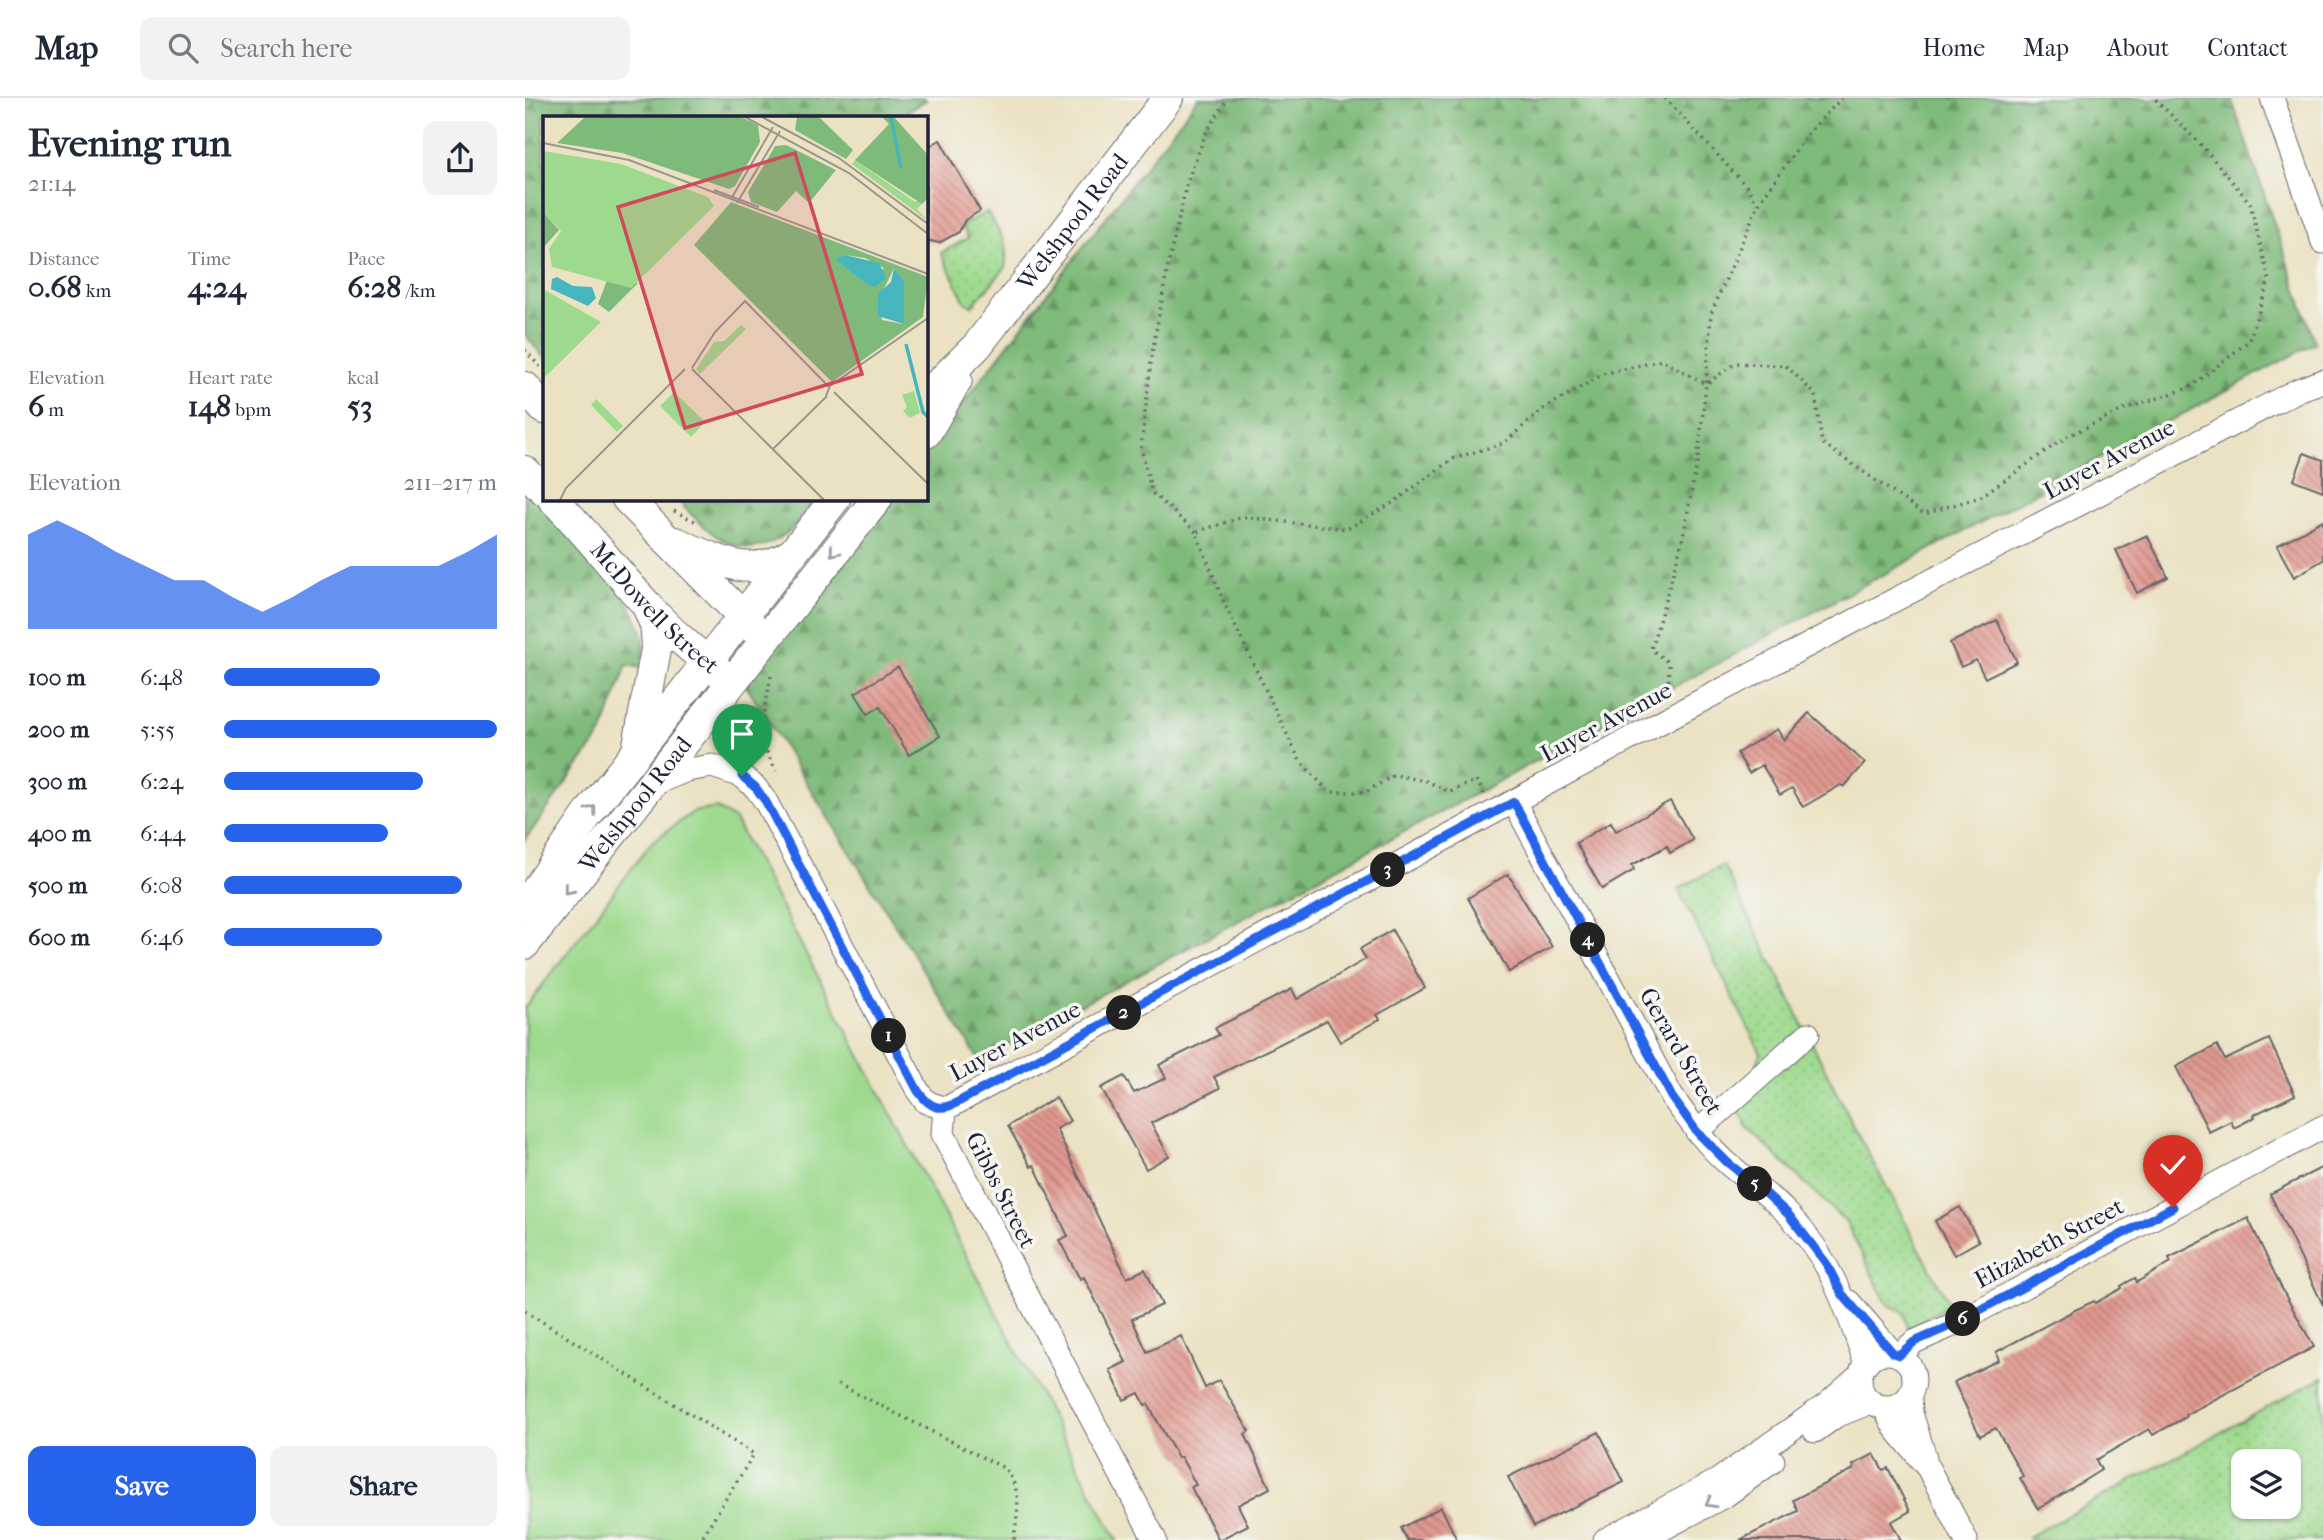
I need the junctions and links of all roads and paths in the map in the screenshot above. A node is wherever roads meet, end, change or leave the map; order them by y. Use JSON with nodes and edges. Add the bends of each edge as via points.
{"nodes":[{"id":1,"x":1168,"y":98,"type":"edge"},
{"id":2,"x":1228,"y":98,"type":"edge"},
{"id":3,"x":1665,"y":98,"type":"edge"},
{"id":4,"x":1842,"y":98,"type":"edge"},
{"id":5,"x":2154,"y":98,"type":"edge"},
{"id":6,"x":2272,"y":98,"type":"edge"},
{"id":7,"x":1758,"y":205,"type":"junction"},
{"id":8,"x":2323,"y":242,"type":"edge"},
{"id":9,"x":977,"y":346,"type":"junction"},
{"id":10,"x":525,"y":350,"type":"edge"},
{"id":11,"x":2323,"y":364,"type":"edge"},
{"id":12,"x":543,"y":370,"type":"edge"},
{"id":13,"x":2323,"y":381,"type":"edge"},
{"id":14,"x":1706,"y":383,"type":"junction"},
{"id":15,"x":525,"y":387,"type":"edge"},
{"id":16,"x":2298,"y":390,"type":"junction"},
{"id":17,"x":927,"y":395,"type":"edge"},
{"id":18,"x":543,"y":408,"type":"edge"},
{"id":19,"x":927,"y":431,"type":"edge"},
{"id":20,"x":525,"y":471,"type":"edge"},
{"id":21,"x":543,"y":489,"type":"edge"},
{"id":22,"x":554,"y":500,"type":"edge"},
{"id":23,"x":628,"y":500,"type":"edge"},
{"id":24,"x":834,"y":500,"type":"edge"},
{"id":25,"x":876,"y":500,"type":"edge"},
{"id":26,"x":1196,"y":532,"type":"junction"},
{"id":27,"x":662,"y":536,"type":"junction"},
{"id":28,"x":790,"y":553,"type":"junction"},
{"id":29,"x":646,"y":605,"type":"junction"},
{"id":30,"x":741,"y":616,"type":"junction"},
{"id":31,"x":767,"y":640,"type":"junction"},
{"id":32,"x":706,"y":661,"type":"junction"},
{"id":33,"x":733,"y":683,"type":"junction"},
{"id":34,"x":1668,"y":718,"type":"junction"},
{"id":35,"x":636,"y":751,"type":"junction"},
{"id":36,"x":653,"y":784,"type":"junction"},
{"id":37,"x":1504,"y":807,"type":"junction"},
{"id":38,"x":525,"y":906,"type":"edge"},
{"id":39,"x":525,"y":944,"type":"edge"},
{"id":40,"x":1808,"y":1034,"type":"dead end"},
{"id":41,"x":945,"y":1109,"type":"junction"},
{"id":42,"x":2323,"y":1127,"type":"edge"},
{"id":43,"x":1697,"y":1132,"type":"junction"},
{"id":44,"x":1842,"y":1294,"type":"junction"},
{"id":45,"x":525,"y":1311,"type":"edge"},
{"id":46,"x":1902,"y":1359,"type":"junction"},
{"id":47,"x":1863,"y":1369,"type":"junction"},
{"id":48,"x":838,"y":1384,"type":"dead end"},
{"id":49,"x":1910,"y":1396,"type":"junction"},
{"id":50,"x":1877,"y":1405,"type":"junction"},
{"id":51,"x":1927,"y":1468,"type":"junction"},
{"id":52,"x":700,"y":1540,"type":"edge"},
{"id":53,"x":1014,"y":1540,"type":"edge"},
{"id":54,"x":1155,"y":1540,"type":"edge"},
{"id":55,"x":1605,"y":1540,"type":"edge"},
{"id":56,"x":1642,"y":1540,"type":"edge"},
{"id":57,"x":1966,"y":1540,"type":"edge"}],
"edges":[{"from":1,"to":9,"type":"main road","name":"Welshpool Road"},
{"from":2,"to":26,"type":"path","via":[[1206,133],[1187,182],[1154,340],[1141,448],[1152,493]]},
{"from":3,"to":7,"type":"path","via":[[1748,188]]},
{"from":4,"to":7,"type":"path","via":[[1807,134]]},
{"from":5,"to":14,"type":"path","via":[[2250,203],[2269,280],[2249,341],[2189,388],[2127,408],[2068,436],[1980,497],[1924,514],[1822,443],[1815,394],[1786,366],[1736,363]]},
{"from":6,"to":8,"type":"street"},
{"from":7,"to":14,"type":"path","via":[[1711,314]]},
{"from":9,"to":17,"type":"main road","name":"Welshpool Road"},
{"from":9,"to":19,"type":"main road","name":"Welshpool Road"},
{"from":10,"to":12,"type":"path"},
{"from":11,"to":16,"type":"street","name":"Luyer Avenue"},
{"from":13,"to":16,"type":"street","name":"Luyer Avenue"},
{"from":14,"to":26,"type":"path","via":[[1662,360],[1603,374],[1542,410],[1504,443],[1451,459],[1394,502],[1347,528],[1243,517]]},
{"from":14,"to":34,"type":"path","via":[[1682,541],[1651,649],[1669,663]]},
{"from":15,"to":18,"type":"main road"},
{"from":16,"to":34,"type":"street","name":"Luyer Avenue"},
{"from":20,"to":21,"type":"main road"},
{"from":22,"to":29,"type":"main road","name":"McDowell Street"},
{"from":23,"to":27,"type":"main road"},
{"from":24,"to":28,"type":"main road","name":"Welshpool Road"},
{"from":25,"to":31,"type":"main road","name":"Welshpool Road","one_way":true},
{"from":26,"to":37,"type":"path","via":[[1224,605],[1300,761],[1329,792],[1366,792],[1394,775],[1426,781],[1450,792],[1476,780]]},
{"from":27,"to":28,"type":"main road","via":[[726,563],[758,568]]},
{"from":27,"to":30,"type":"main road"},
{"from":28,"to":30,"type":"main road","name":"Welshpool Road"},
{"from":29,"to":32,"type":"main road","name":"McDowell Street"},
{"from":29,"to":35,"type":"main road","via":[[657,644]]},
{"from":30,"to":31,"type":"main road"},
{"from":30,"to":32,"type":"main road","name":"Welshpool Road"},
{"from":31,"to":33,"type":"main road","name":"Welshpool Road"},
{"from":32,"to":33,"type":"main road","name":"McDowell Street"},
{"from":32,"to":35,"type":"main road","name":"Welshpool Road"},
{"from":33,"to":36,"type":"main road","name":"Welshpool Road"},
{"from":34,"to":37,"type":"street","name":"Luyer Avenue"},
{"from":38,"to":35,"type":"main road","name":"Welshpool Road","one_way":true},
{"from":36,"to":39,"type":"main road","name":"Welshpool Road","one_way":true},
{"from":36,"to":41,"type":"street","name":"Gibbs Street","via":[[712,766],[742,776],[756,788],[918,1091],[926,1102]]},
{"from":37,"to":41,"type":"street","name":"Luyer Avenue"},
{"from":37,"to":43,"type":"street","name":"Gerard Street","via":[[1672,1097]]},
{"from":40,"to":43,"type":"street"},
{"from":41,"to":54,"type":"street","name":"Gibbs Street","via":[[943,1134]]},
{"from":42,"to":46,"type":"street","name":"Elizabeth Street","via":[[1914,1342]]},
{"from":43,"to":44,"type":"street","name":"Gerard Street","via":[[1788,1214],[1826,1263]]},
{"from":44,"to":46,"type":"street","name":"Gerard Street"},
{"from":44,"to":47,"type":"street","name":"Gerard Street"},
{"from":45,"to":52,"type":"path","via":[[754,1454]]},
{"from":46,"to":47,"type":"street","via":[[1878,1354]]},
{"from":46,"to":49,"type":"street","via":[[1915,1382]]},
{"from":47,"to":50,"type":"street","via":[[1862,1389]]},
{"from":47,"to":55,"type":"street","via":[[1826,1405],[1735,1469]]},
{"from":48,"to":53,"type":"path","via":[[1004,1468],[1014,1480],[1018,1496]]},
{"from":49,"to":50,"type":"street","via":[[1898,1405]]},
{"from":49,"to":51,"type":"street"},
{"from":50,"to":51,"type":"street"},
{"from":50,"to":56,"type":"street","one_way":true,"via":[[1836,1416],[1726,1494]]},
{"from":51,"to":57,"type":"street"}]}
